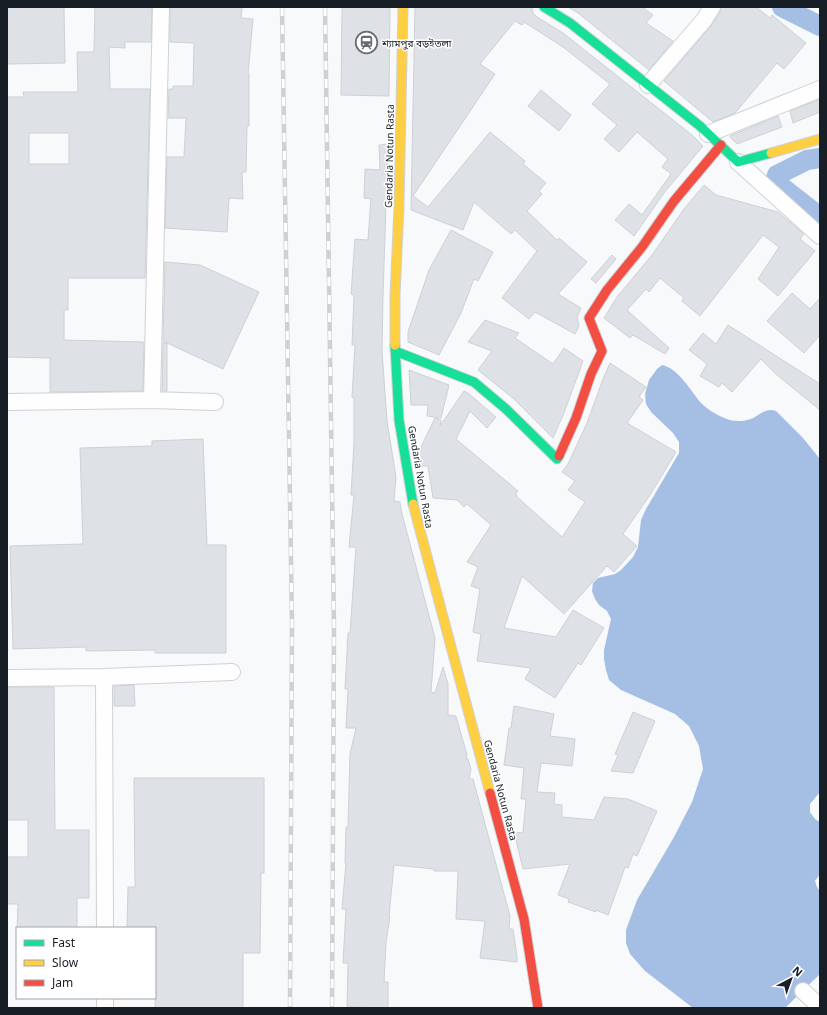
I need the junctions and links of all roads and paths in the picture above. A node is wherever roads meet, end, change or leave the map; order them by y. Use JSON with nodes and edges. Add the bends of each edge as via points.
{"nodes":[{"id":1,"x":161,"y":7,"type":"edge"},
{"id":2,"x":403,"y":7,"type":"edge"},
{"id":3,"x":544,"y":7,"type":"edge"},
{"id":4,"x":712,"y":7,"type":"edge"},
{"id":5,"x":648,"y":85,"type":"junction"},
{"id":6,"x":820,"y":89,"type":"edge"},
{"id":7,"x":708,"y":134,"type":"junction"},
{"id":8,"x":820,"y":138,"type":"edge"},
{"id":9,"x":721,"y":145,"type":"junction"},
{"id":10,"x":738,"y":162,"type":"junction"},
{"id":11,"x":820,"y":236,"type":"edge"},
{"id":12,"x":394,"y":351,"type":"junction"},
{"id":13,"x":152,"y":400,"type":"junction"},
{"id":14,"x":7,"y":402,"type":"edge"},
{"id":15,"x":215,"y":402,"type":"dead end"},
{"id":16,"x":232,"y":672,"type":"dead end"},
{"id":17,"x":104,"y":677,"type":"junction"},
{"id":18,"x":7,"y":678,"type":"edge"},
{"id":19,"x":105,"y":927,"type":"edge"},
{"id":20,"x":803,"y":991,"type":"dead end"},
{"id":21,"x":820,"y":1007,"type":"edge"},
{"id":22,"x":538,"y":1008,"type":"edge"}],
"edges":[{"from":1,"to":13,"type":"street"},
{"from":2,"to":12,"type":"main road","name":"Gendaria Notun Rasta"},
{"from":3,"to":5,"type":"main road","via":[[570,23]]},
{"from":4,"to":5,"type":"street","via":[[704,20]]},
{"from":5,"to":7,"type":"main road"},
{"from":6,"to":7,"type":"street"},
{"from":7,"to":9,"type":"main road"},
{"from":8,"to":10,"type":"main road"},
{"from":9,"to":10,"type":"main road"},
{"from":9,"to":12,"type":"main road","via":[[674,201],[589,318],[602,351],[557,459],[474,382]]},
{"from":10,"to":11,"type":"street"},
{"from":12,"to":22,"type":"main road","name":"Gendaria Notun Rasta","via":[[400,420],[414,511],[524,919]]},
{"from":13,"to":14,"type":"street"},
{"from":13,"to":15,"type":"street"},
{"from":16,"to":17,"type":"street"},
{"from":17,"to":18,"type":"street"},
{"from":17,"to":19,"type":"street"},
{"from":20,"to":21,"type":"street"}]}
